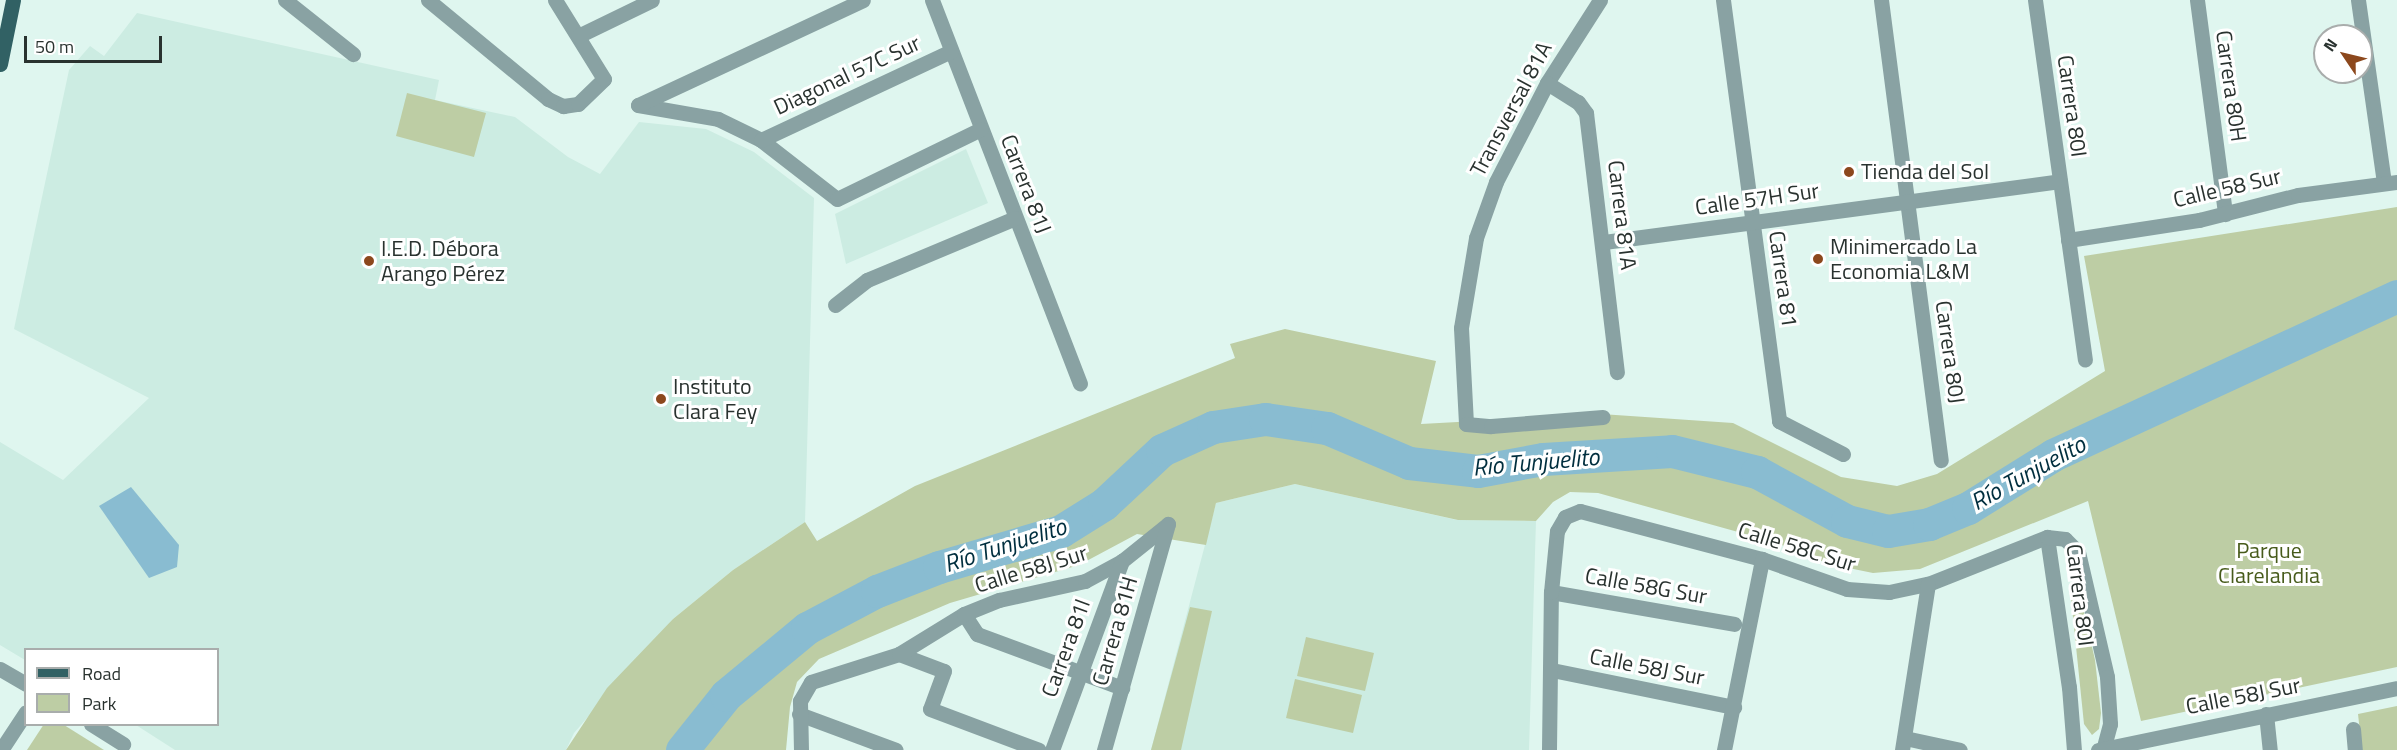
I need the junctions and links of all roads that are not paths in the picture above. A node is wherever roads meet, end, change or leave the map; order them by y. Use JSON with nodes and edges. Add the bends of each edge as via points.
{"nodes":[{"id":1,"x":13,"y":0,"type":"edge"},
{"id":2,"x":285,"y":0,"type":"edge"},
{"id":3,"x":428,"y":0,"type":"edge"},
{"id":4,"x":555,"y":0,"type":"edge"},
{"id":5,"x":652,"y":0,"type":"edge"},
{"id":6,"x":863,"y":0,"type":"edge"},
{"id":7,"x":932,"y":0,"type":"edge"},
{"id":8,"x":1600,"y":0,"type":"edge"},
{"id":9,"x":1723,"y":0,"type":"edge"},
{"id":10,"x":1881,"y":0,"type":"edge"},
{"id":11,"x":2035,"y":0,"type":"edge"},
{"id":12,"x":2197,"y":0,"type":"edge"},
{"id":13,"x":2358,"y":0,"type":"edge"},
{"id":14,"x":578,"y":36,"type":"junction"},
{"id":15,"x":951,"y":51,"type":"junction"},
{"id":16,"x":352,"y":54,"type":"dead end"},
{"id":17,"x":0,"y":64,"type":"edge"},
{"id":18,"x":1547,"y":83,"type":"junction"},
{"id":19,"x":981,"y":129,"type":"junction"},
{"id":20,"x":761,"y":140,"type":"junction"},
{"id":21,"x":2060,"y":182,"type":"junction"},
{"id":22,"x":2390,"y":182,"type":"edge"},
{"id":23,"x":1907,"y":202,"type":"junction"},
{"id":24,"x":2225,"y":214,"type":"junction"},
{"id":25,"x":1015,"y":218,"type":"junction"},
{"id":26,"x":1753,"y":222,"type":"junction"},
{"id":27,"x":2068,"y":240,"type":"junction"},
{"id":28,"x":1604,"y":242,"type":"junction"},
{"id":29,"x":835,"y":305,"type":"dead end"},
{"id":30,"x":2085,"y":360,"type":"dead end"},
{"id":31,"x":1617,"y":372,"type":"dead end"},
{"id":32,"x":1080,"y":383,"type":"dead end"},
{"id":33,"x":1603,"y":417,"type":"dead end"},
{"id":34,"x":1844,"y":454,"type":"dead end"},
{"id":35,"x":1941,"y":460,"type":"dead end"},
{"id":36,"x":1168,"y":524,"type":"joint"},
{"id":37,"x":2047,"y":537,"type":"junction"},
{"id":38,"x":1762,"y":559,"type":"junction"},
{"id":39,"x":1122,"y":561,"type":"junction"},
{"id":40,"x":1928,"y":584,"type":"junction"},
{"id":41,"x":1551,"y":592,"type":"junction"},
{"id":42,"x":964,"y":614,"type":"junction"},
{"id":43,"x":1734,"y":624,"type":"dead end"},
{"id":44,"x":899,"y":654,"type":"junction"},
{"id":45,"x":0,"y":669,"type":"edge"},
{"id":46,"x":1552,"y":670,"type":"junction"},
{"id":47,"x":1079,"y":675,"type":"junction"},
{"id":48,"x":24,"y":683,"type":"edge"},
{"id":49,"x":1122,"y":688,"type":"junction"},
{"id":50,"x":2397,"y":688,"type":"edge"},
{"id":51,"x":1734,"y":707,"type":"junction"},
{"id":52,"x":799,"y":714,"type":"junction"},
{"id":53,"x":2266,"y":714,"type":"junction"},
{"id":54,"x":24,"y":715,"type":"edge"},
{"id":55,"x":94,"y":726,"type":"edge"},
{"id":56,"x":2353,"y":729,"type":"dead end"},
{"id":57,"x":123,"y":744,"type":"dead end"},
{"id":58,"x":1904,"y":744,"type":"edge"},
{"id":59,"x":2,"y":750,"type":"edge"},
{"id":60,"x":801,"y":750,"type":"edge"},
{"id":61,"x":896,"y":750,"type":"edge"},
{"id":62,"x":1040,"y":750,"type":"edge"},
{"id":63,"x":1052,"y":750,"type":"edge"},
{"id":64,"x":1104,"y":750,"type":"edge"},
{"id":65,"x":1549,"y":750,"type":"edge"},
{"id":66,"x":1724,"y":750,"type":"edge"},
{"id":67,"x":1960,"y":750,"type":"edge"},
{"id":68,"x":2074,"y":750,"type":"edge"},
{"id":69,"x":2102,"y":750,"type":"edge"},
{"id":70,"x":2270,"y":750,"type":"edge"},
{"id":71,"x":2355,"y":750,"type":"edge"}],
"edges":[{"from":1,"to":17,"type":"main road"},
{"from":2,"to":16,"type":"street"},
{"from":3,"to":14,"type":"street","via":[[548,99],[563,106],[578,104],[604,79]]},
{"from":4,"to":14,"type":"street"},
{"from":5,"to":14,"type":"street"},
{"from":6,"to":20,"type":"street","via":[[638,105],[718,119]]},
{"from":7,"to":15,"type":"street","name":"Carrera 81J"},
{"from":8,"to":18,"type":"street","name":"Transversal 81A"},
{"from":9,"to":26,"type":"street","name":"Carrera 81"},
{"from":10,"to":23,"type":"street","name":"Carrera 80J"},
{"from":11,"to":21,"type":"street","name":"Carrera 80I"},
{"from":12,"to":24,"type":"street","name":"Carrera 80H"},
{"from":13,"to":22,"type":"street"},
{"from":15,"to":19,"type":"street","name":"Carrera 81J"},
{"from":15,"to":20,"type":"street","name":"Diagonal 57C Sur"},
{"from":18,"to":28,"type":"street","name":"Carrera 81A","via":[[1578,102],[1586,113]]},
{"from":18,"to":33,"type":"street","name":"Transversal 81A","via":[[1496,182],[1476,238],[1461,328],[1466,424],[1491,426]]},
{"from":19,"to":20,"type":"street","via":[[837,199]]},
{"from":19,"to":25,"type":"street","name":"Carrera 81J"},
{"from":21,"to":23,"type":"street","name":"Calle 57H Sur"},
{"from":21,"to":27,"type":"street","name":"Carrera 80I"},
{"from":22,"to":24,"type":"street","name":"Calle 58 Sur","via":[[2298,195]]},
{"from":23,"to":26,"type":"street","name":"Calle 57H Sur"},
{"from":23,"to":35,"type":"street","name":"Carrera 80J"},
{"from":24,"to":27,"type":"street","name":"Calle 58 Sur"},
{"from":25,"to":29,"type":"street","via":[[867,280]]},
{"from":25,"to":32,"type":"street","name":"Carrera 81J"},
{"from":26,"to":28,"type":"street","name":"Calle 57H Sur"},
{"from":26,"to":34,"type":"street","name":"Carrera 81","via":[[1779,421]]},
{"from":27,"to":30,"type":"street","name":"Carrera 80I"},
{"from":28,"to":31,"type":"street","name":"Carrera 81A"},
{"from":36,"to":39,"type":"street","name":"Calle 58J Sur"},
{"from":36,"to":49,"type":"street","name":"Carrera 81H"},
{"from":37,"to":40,"type":"street","name":"Calle 58C Sur"},
{"from":37,"to":68,"type":"street","name":"Carrera 80I"},
{"from":37,"to":69,"type":"street","name":"Carrera 80I","via":[[2065,539],[2078,552],[2110,696],[2110,724]]},
{"from":38,"to":40,"type":"street","name":"Calle 58C Sur","via":[[1847,589],[1889,592]]},
{"from":38,"to":41,"type":"street","name":"Calle 58C Sur","via":[[1580,511],[1565,517],[1557,531]]},
{"from":38,"to":51,"type":"street"},
{"from":39,"to":42,"type":"street","name":"Calle 58J Sur","via":[[1085,581],[999,600]]},
{"from":39,"to":47,"type":"street","name":"Carrera 81I"},
{"from":40,"to":58,"type":"street"},
{"from":41,"to":43,"type":"street","name":"Calle 58G Sur"},
{"from":41,"to":46,"type":"street"},
{"from":42,"to":44,"type":"street","name":"Calle 58J Sur"},
{"from":42,"to":47,"type":"street","via":[[977,634]]},
{"from":44,"to":52,"type":"street","name":"Calle 58J Sur","via":[[811,682],[803,692]]},
{"from":44,"to":62,"type":"street","via":[[944,671],[930,709]]},
{"from":45,"to":48,"type":"street"},
{"from":46,"to":51,"type":"street","name":"Calle 58J Sur"},
{"from":46,"to":65,"type":"street"},
{"from":47,"to":49,"type":"street"},
{"from":47,"to":63,"type":"street","name":"Carrera 81I"},
{"from":49,"to":64,"type":"street","name":"Carrera 81H"},
{"from":50,"to":53,"type":"street","name":"Calle 58J Sur"},
{"from":51,"to":66,"type":"street"},
{"from":52,"to":60,"type":"street"},
{"from":52,"to":61,"type":"street"},
{"from":53,"to":69,"type":"street","name":"Calle 58J Sur"},
{"from":53,"to":70,"type":"street"},
{"from":54,"to":59,"type":"street"},
{"from":55,"to":57,"type":"street"},
{"from":56,"to":71,"type":"street"},
{"from":58,"to":67,"type":"street"}]}
